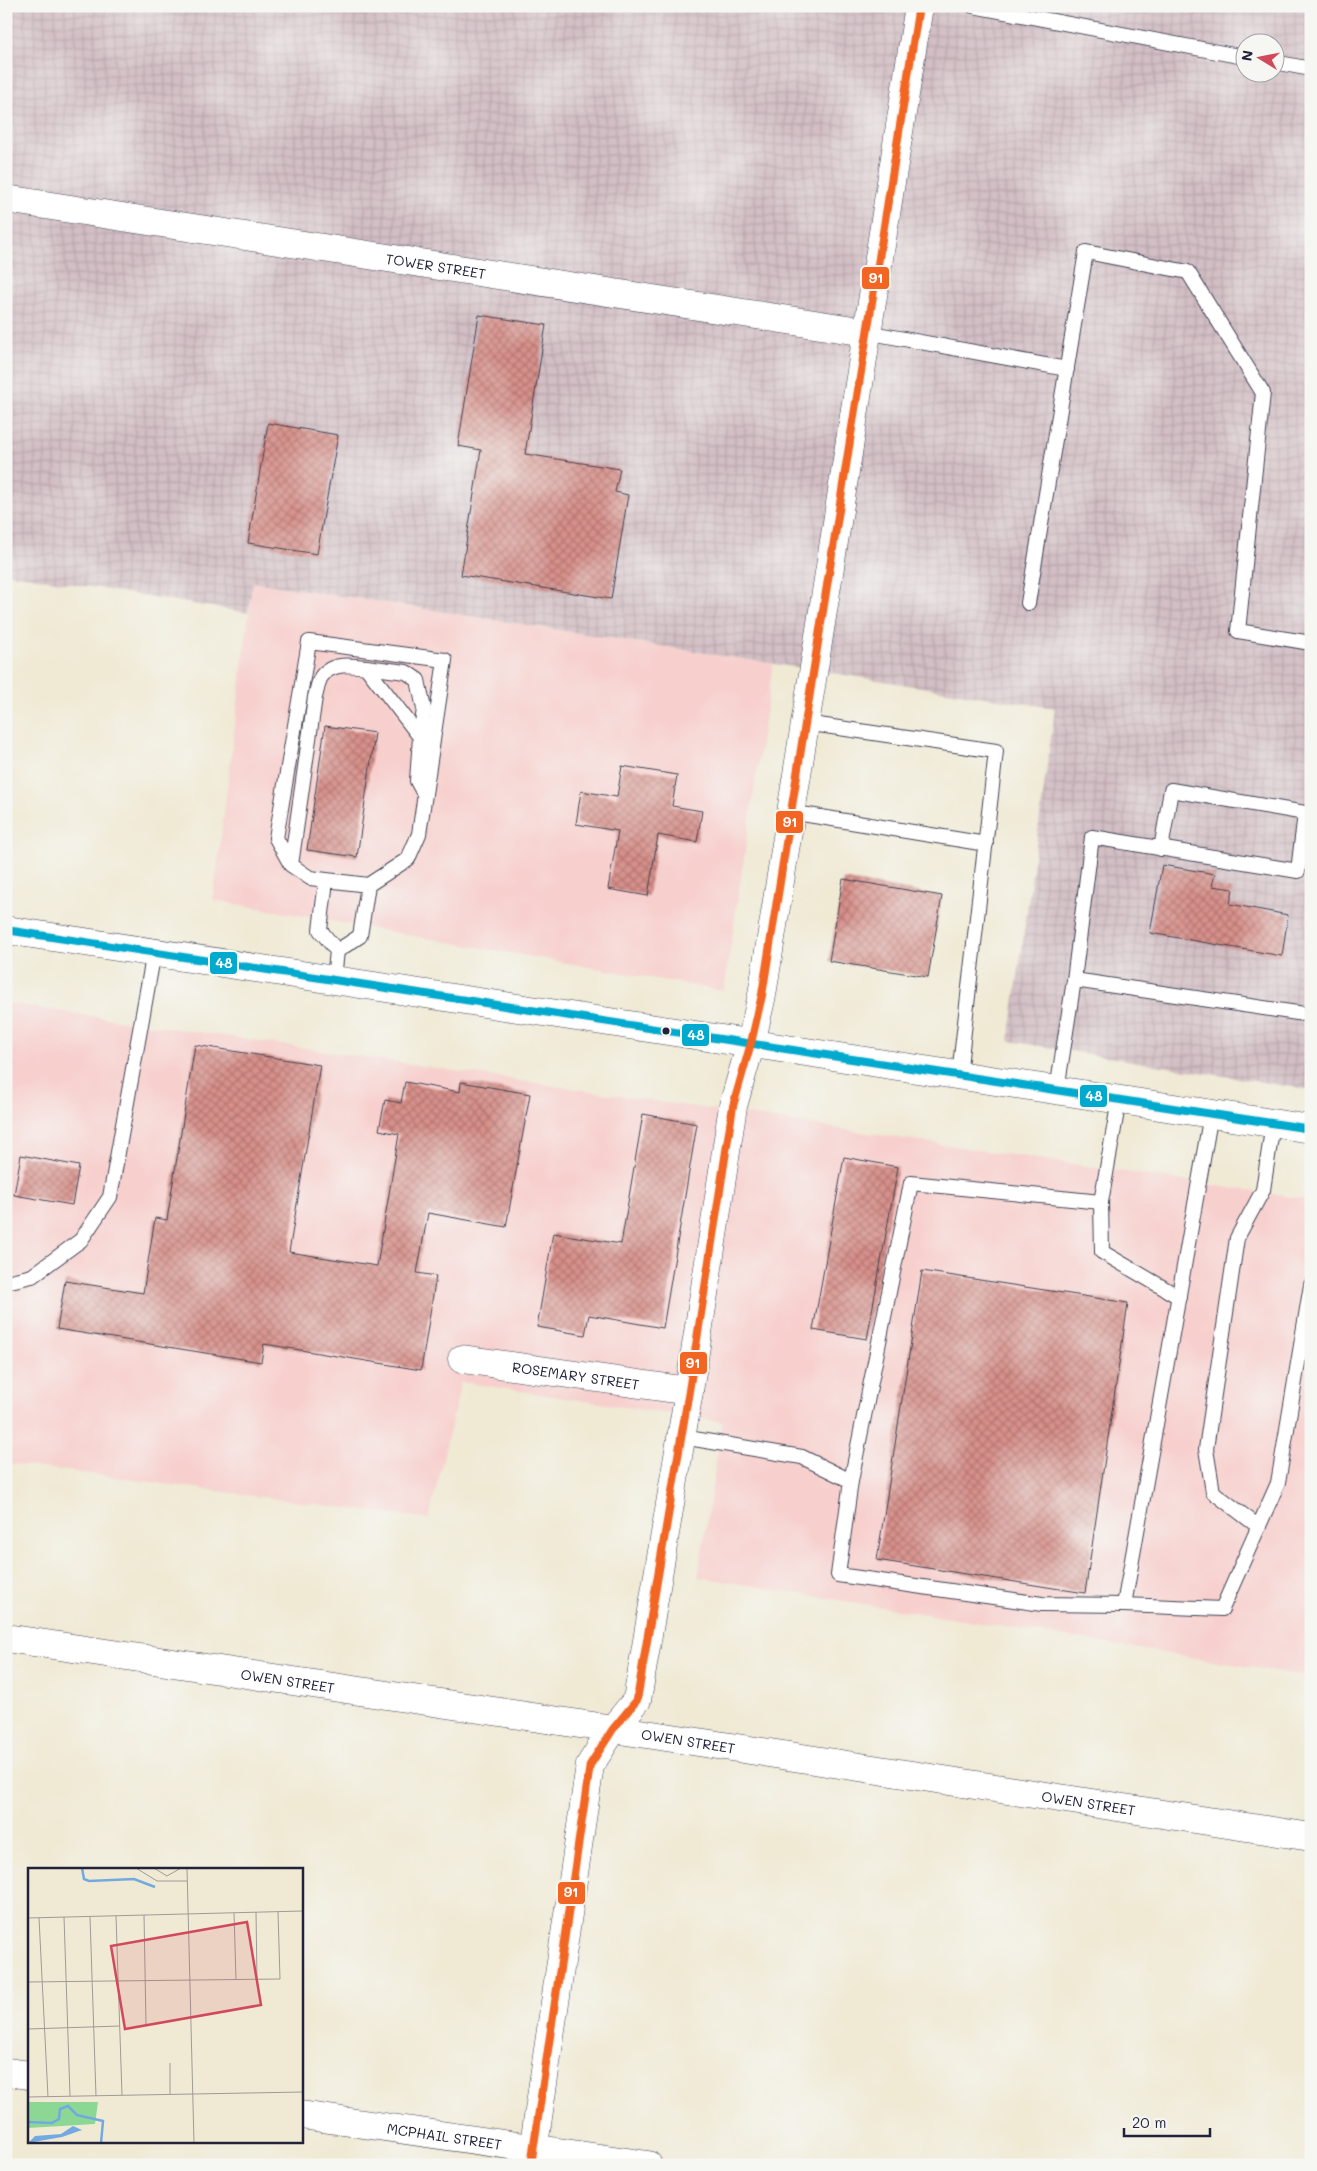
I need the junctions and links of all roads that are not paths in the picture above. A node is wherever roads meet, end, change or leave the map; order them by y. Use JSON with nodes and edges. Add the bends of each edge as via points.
{"nodes":[{"id":1,"x":919,"y":6,"type":"edge"},
{"id":2,"x":973,"y":6,"type":"edge"},
{"id":3,"x":1006,"y":9,"type":"edge"},
{"id":4,"x":1234,"y":55,"type":"edge"},
{"id":5,"x":1284,"y":64,"type":"edge"},
{"id":6,"x":1311,"y":69,"type":"edge"},
{"id":7,"x":6,"y":199,"type":"edge"},
{"id":8,"x":866,"y":332,"type":"junction"},
{"id":9,"x":1067,"y":369,"type":"junction"},
{"id":10,"x":1028,"y":603,"type":"dead end"},
{"id":11,"x":1311,"y":643,"type":"edge"},
{"id":12,"x":366,"y":667,"type":"junction"},
{"id":13,"x":805,"y":723,"type":"junction"},
{"id":14,"x":420,"y":737,"type":"junction"},
{"id":15,"x":425,"y":795,"type":"junction"},
{"id":16,"x":790,"y":812,"type":"junction"},
{"id":17,"x":986,"y":844,"type":"junction"},
{"id":18,"x":1161,"y":848,"type":"junction"},
{"id":19,"x":291,"y":865,"type":"junction"},
{"id":20,"x":326,"y":881,"type":"junction"},
{"id":21,"x":368,"y":885,"type":"junction"},
{"id":22,"x":6,"y":930,"type":"edge"},
{"id":23,"x":337,"y":951,"type":"junction"},
{"id":24,"x":154,"y":952,"type":"junction"},
{"id":25,"x":334,"y":978,"type":"junction"},
{"id":26,"x":1074,"y":980,"type":"junction"},
{"id":27,"x":1311,"y":1015,"type":"edge"},
{"id":28,"x":751,"y":1043,"type":"junction"},
{"id":29,"x":959,"y":1076,"type":"junction"},
{"id":30,"x":1057,"y":1090,"type":"junction"},
{"id":31,"x":1119,"y":1100,"type":"junction"},
{"id":32,"x":1211,"y":1114,"type":"junction"},
{"id":33,"x":1273,"y":1123,"type":"junction"},
{"id":34,"x":1311,"y":1129,"type":"edge"},
{"id":35,"x":1101,"y":1202,"type":"junction"},
{"id":36,"x":6,"y":1282,"type":"edge"},
{"id":37,"x":1311,"y":1285,"type":"edge"},
{"id":38,"x":1178,"y":1297,"type":"junction"},
{"id":39,"x":462,"y":1359,"type":"dead end"},
{"id":40,"x":689,"y":1391,"type":"junction"},
{"id":41,"x":682,"y":1437,"type":"junction"},
{"id":42,"x":851,"y":1482,"type":"junction"},
{"id":43,"x":1259,"y":1527,"type":"junction"},
{"id":44,"x":1124,"y":1605,"type":"junction"},
{"id":45,"x":6,"y":1638,"type":"edge"},
{"id":46,"x":613,"y":1729,"type":"junction"},
{"id":47,"x":1311,"y":1837,"type":"edge"},
{"id":48,"x":6,"y":2072,"type":"edge"},
{"id":49,"x":28,"y":2075,"type":"edge"},
{"id":50,"x":302,"y":2115,"type":"edge"},
{"id":51,"x":532,"y":2157,"type":"edge"},
{"id":52,"x":648,"y":2165,"type":"edge"}],
"edges":[{"from":1,"to":8,"type":"street"},
{"from":2,"to":3,"type":"lane"},
{"from":3,"to":4,"type":"lane"},
{"from":5,"to":6,"type":"lane"},
{"from":7,"to":8,"type":"street","name":"TOWER STREET"},
{"from":8,"to":9,"type":"lane"},
{"from":8,"to":13,"type":"street"},
{"from":9,"to":10,"type":"lane"},
{"from":9,"to":11,"type":"lane","via":[[1086,252],[1188,272],[1263,393],[1238,631]]},
{"from":12,"to":14,"type":"lane"},
{"from":12,"to":14,"type":"lane","via":[[406,672],[418,680],[424,709]]},
{"from":12,"to":19,"type":"lane","via":[[345,664],[321,676],[315,697]]},
{"from":13,"to":16,"type":"street"},
{"from":13,"to":17,"type":"lane","via":[[996,751]]},
{"from":14,"to":15,"type":"lane","via":[[417,781]]},
{"from":15,"to":19,"type":"lane","via":[[445,660],[309,642],[276,838]]},
{"from":15,"to":21,"type":"lane","via":[[419,834],[408,860]]},
{"from":16,"to":17,"type":"lane"},
{"from":16,"to":28,"type":"street","via":[[762,995]]},
{"from":17,"to":29,"type":"lane"},
{"from":18,"to":18,"type":"lane","via":[[1298,871],[1305,813],[1171,790]]},
{"from":18,"to":26,"type":"lane","via":[[1092,837]]},
{"from":19,"to":20,"type":"lane","via":[[310,878]]},
{"from":20,"to":21,"type":"lane"},
{"from":20,"to":23,"type":"lane","via":[[320,930]]},
{"from":21,"to":23,"type":"lane","via":[[360,936]]},
{"from":22,"to":24,"type":"street"},
{"from":23,"to":25,"type":"lane"},
{"from":24,"to":25,"type":"street"},
{"from":24,"to":36,"type":"lane","via":[[110,1197],[81,1240],[32,1276]]},
{"from":25,"to":28,"type":"street"},
{"from":26,"to":27,"type":"lane"},
{"from":26,"to":30,"type":"lane"},
{"from":28,"to":29,"type":"street"},
{"from":28,"to":40,"type":"street","via":[[733,1106]]},
{"from":29,"to":30,"type":"street"},
{"from":30,"to":31,"type":"street"},
{"from":31,"to":32,"type":"street"},
{"from":31,"to":35,"type":"lane"},
{"from":32,"to":33,"type":"street"},
{"from":32,"to":38,"type":"lane"},
{"from":33,"to":34,"type":"street"},
{"from":33,"to":43,"type":"lane","via":[[1263,1190],[1237,1238],[1206,1449],[1213,1492]]},
{"from":35,"to":38,"type":"lane","via":[[1102,1252]]},
{"from":35,"to":42,"type":"lane","via":[[911,1183]]},
{"from":37,"to":43,"type":"lane","via":[[1278,1483]]},
{"from":38,"to":44,"type":"lane"},
{"from":39,"to":40,"type":"street","name":"ROSEMARY STREET"},
{"from":40,"to":41,"type":"street"},
{"from":41,"to":42,"type":"lane","via":[[802,1458]]},
{"from":41,"to":46,"type":"street","via":[[637,1700]]},
{"from":42,"to":44,"type":"lane","via":[[838,1575],[1042,1604]]},
{"from":43,"to":44,"type":"lane","via":[[1222,1609]]},
{"from":45,"to":46,"type":"street","name":"OWEN STREET"},
{"from":46,"to":47,"type":"street","name":"OWEN STREET"},
{"from":46,"to":51,"type":"street","via":[[590,1765]]},
{"from":48,"to":49,"type":"street"},
{"from":50,"to":51,"type":"street","name":"MCPHAIL STREET"},
{"from":51,"to":52,"type":"street","name":"MCPHAIL STREET"}]}
